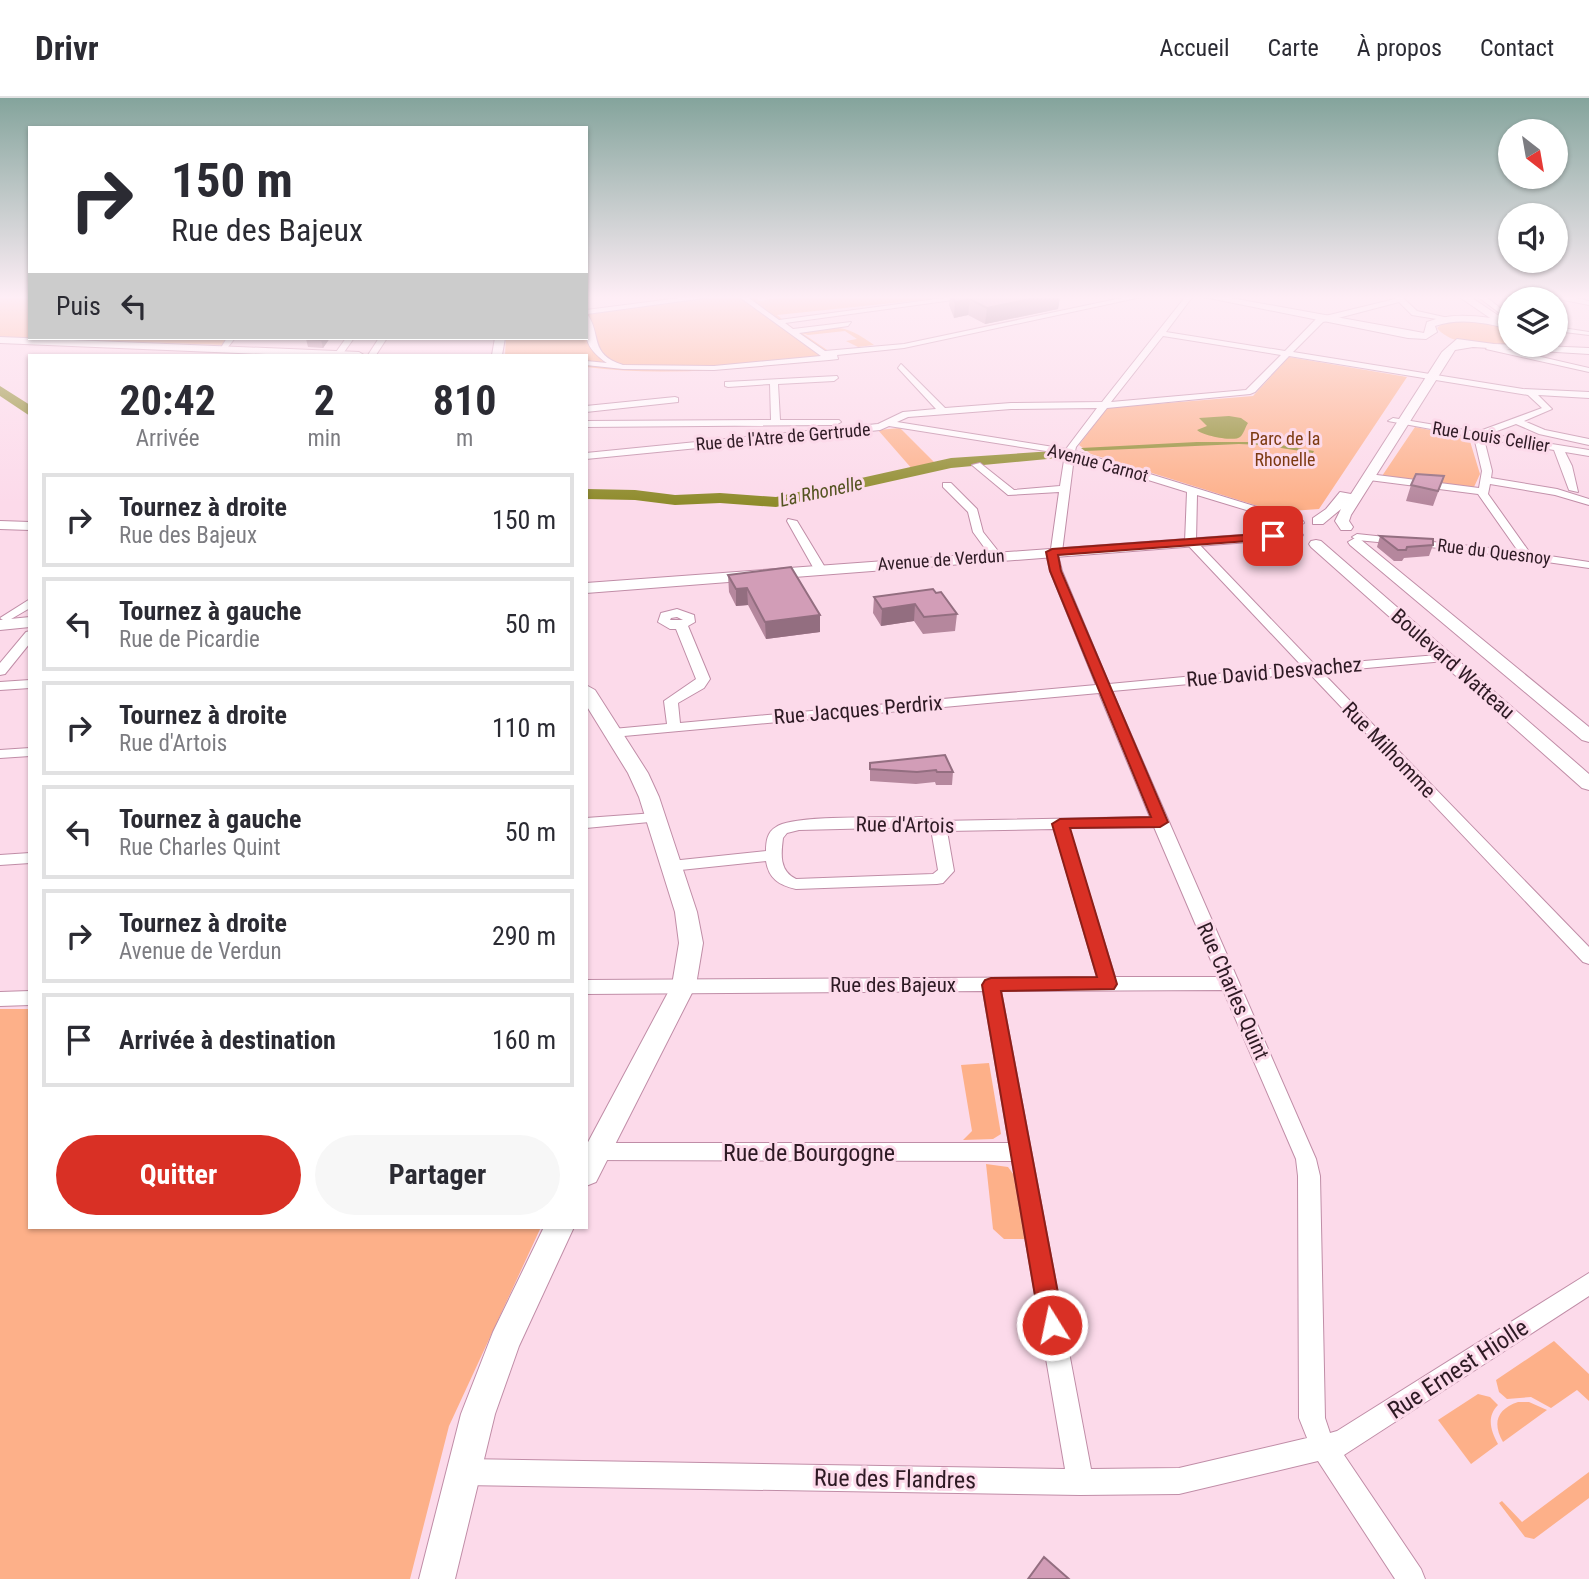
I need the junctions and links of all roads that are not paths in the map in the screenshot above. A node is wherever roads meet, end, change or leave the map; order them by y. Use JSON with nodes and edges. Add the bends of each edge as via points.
{"nodes":[{"id":1,"x":606,"y":365,"type":"edge"},
{"id":2,"x":619,"y":365,"type":"edge"},
{"id":3,"x":752,"y":365,"type":"edge"},
{"id":4,"x":1134,"y":365,"type":"edge"},
{"id":5,"x":1275,"y":365,"type":"edge"},
{"id":6,"x":1354,"y":365,"type":"edge"},
{"id":7,"x":1432,"y":365,"type":"edge"},
{"id":8,"x":1436,"y":365,"type":"edge"},
{"id":9,"x":1569,"y":365,"type":"edge"},
{"id":10,"x":901,"y":366,"type":"dead end"},
{"id":11,"x":624,"y":367,"type":"junction"},
{"id":12,"x":1589,"y":370,"type":"edge"},
{"id":13,"x":1426,"y":377,"type":"junction"},
{"id":14,"x":834,"y":378,"type":"dead end"},
{"id":15,"x":774,"y":383,"type":"junction"},
{"id":16,"x":728,"y":384,"type":"dead end"},
{"id":17,"x":1530,"y":392,"type":"junction"},
{"id":18,"x":1566,"y":394,"type":"junction"},
{"id":19,"x":1589,"y":395,"type":"edge"},
{"id":20,"x":675,"y":400,"type":"dead end"},
{"id":21,"x":1103,"y":405,"type":"junction"},
{"id":22,"x":1589,"y":406,"type":"edge"},
{"id":23,"x":588,"y":409,"type":"edge"},
{"id":24,"x":943,"y":411,"type":"junction"},
{"id":25,"x":1517,"y":421,"type":"junction"},
{"id":26,"x":1398,"y":422,"type":"junction"},
{"id":27,"x":776,"y":423,"type":"junction"},
{"id":28,"x":588,"y":424,"type":"edge"},
{"id":29,"x":891,"y":424,"type":"junction"},
{"id":30,"x":1589,"y":432,"type":"edge"},
{"id":31,"x":1478,"y":435,"type":"junction"},
{"id":32,"x":1569,"y":438,"type":"junction"},
{"id":33,"x":1589,"y":442,"type":"edge"},
{"id":34,"x":1558,"y":448,"type":"junction"},
{"id":35,"x":1069,"y":452,"type":"junction"},
{"id":36,"x":1589,"y":453,"type":"edge"},
{"id":37,"x":588,"y":456,"type":"edge"},
{"id":38,"x":977,"y":465,"type":"dead end"},
{"id":39,"x":1369,"y":477,"type":"junction"},
{"id":40,"x":947,"y":485,"type":"dead end"},
{"id":41,"x":1483,"y":485,"type":"junction"},
{"id":42,"x":1589,"y":485,"type":"edge"},
{"id":43,"x":1063,"y":489,"type":"junction"},
{"id":44,"x":1192,"y":490,"type":"junction"},
{"id":45,"x":1569,"y":492,"type":"junction"},
{"id":46,"x":1589,"y":502,"type":"edge"},
{"id":47,"x":792,"y":521,"type":"dead end"},
{"id":48,"x":1318,"y":521,"type":"junction"},
{"id":49,"x":0,"y":525,"type":"edge"},
{"id":50,"x":28,"y":526,"type":"edge"},
{"id":51,"x":1298,"y":529,"type":"junction"},
{"id":52,"x":1353,"y":535,"type":"junction"},
{"id":53,"x":1190,"y":542,"type":"junction"},
{"id":54,"x":1316,"y":544,"type":"junction"},
{"id":55,"x":1054,"y":552,"type":"junction"},
{"id":56,"x":996,"y":556,"type":"junction"},
{"id":57,"x":1527,"y":557,"type":"junction"},
{"id":58,"x":1589,"y":565,"type":"edge"},
{"id":59,"x":820,"y":569,"type":"junction"},
{"id":60,"x":588,"y":588,"type":"edge"},
{"id":61,"x":28,"y":604,"type":"edge"},
{"id":62,"x":4,"y":620,"type":"edge"},
{"id":63,"x":28,"y":622,"type":"edge"},
{"id":64,"x":681,"y":625,"type":"dead end"},
{"id":65,"x":28,"y":637,"type":"edge"},
{"id":66,"x":1445,"y":657,"type":"junction"},
{"id":67,"x":1312,"y":669,"type":"junction"},
{"id":68,"x":0,"y":671,"type":"edge"},
{"id":69,"x":28,"y":684,"type":"edge"},
{"id":70,"x":0,"y":685,"type":"edge"},
{"id":71,"x":1104,"y":688,"type":"junction"},
{"id":72,"x":588,"y":698,"type":"edge"},
{"id":73,"x":674,"y":727,"type":"junction"},
{"id":74,"x":613,"y":733,"type":"junction"},
{"id":75,"x":1589,"y":736,"type":"edge"},
{"id":76,"x":28,"y":752,"type":"edge"},
{"id":77,"x":0,"y":754,"type":"edge"},
{"id":78,"x":1589,"y":784,"type":"edge"},
{"id":79,"x":656,"y":818,"type":"junction"},
{"id":80,"x":1160,"y":822,"type":"junction"},
{"id":81,"x":588,"y":823,"type":"edge"},
{"id":82,"x":1060,"y":824,"type":"junction"},
{"id":83,"x":938,"y":826,"type":"junction"},
{"id":84,"x":774,"y":855,"type":"junction"},
{"id":85,"x":28,"y":858,"type":"edge"},
{"id":86,"x":0,"y":860,"type":"edge"},
{"id":87,"x":671,"y":866,"type":"junction"},
{"id":88,"x":1586,"y":952,"type":"edge"},
{"id":89,"x":1229,"y":983,"type":"junction"},
{"id":90,"x":1108,"y":984,"type":"junction"},
{"id":91,"x":684,"y":985,"type":"junction"},
{"id":92,"x":991,"y":985,"type":"junction"},
{"id":93,"x":588,"y":987,"type":"edge"},
{"id":94,"x":28,"y":998,"type":"edge"},
{"id":95,"x":0,"y":999,"type":"edge"},
{"id":96,"x":1021,"y":1152,"type":"junction"},
{"id":97,"x":590,"y":1160,"type":"edge"},
{"id":98,"x":558,"y":1229,"type":"edge"},
{"id":99,"x":1589,"y":1283,"type":"edge"},
{"id":100,"x":1324,"y":1447,"type":"junction"},
{"id":101,"x":462,"y":1472,"type":"junction"},
{"id":102,"x":1080,"y":1482,"type":"junction"},
{"id":103,"x":437,"y":1579,"type":"edge"},
{"id":104,"x":1411,"y":1579,"type":"edge"}],
"edges":[{"from":1,"to":11,"type":"street"},
{"from":2,"to":11,"type":"street"},
{"from":3,"to":11,"type":"street"},
{"from":4,"to":21,"type":"street"},
{"from":5,"to":21,"type":"street","name":"Rue de l'Atre de Gertrude","via":[[1250,391]]},
{"from":6,"to":13,"type":"street"},
{"from":7,"to":13,"type":"main road"},
{"from":8,"to":13,"type":"main road"},
{"from":9,"to":12,"type":"street"},
{"from":10,"to":24,"type":"street"},
{"from":13,"to":17,"type":"street"},
{"from":13,"to":26,"type":"main road"},
{"from":14,"to":15,"type":"street"},
{"from":15,"to":16,"type":"street"},
{"from":15,"to":27,"type":"street"},
{"from":17,"to":18,"type":"street"},
{"from":17,"to":25,"type":"street","via":[[1549,409]]},
{"from":18,"to":19,"type":"street"},
{"from":18,"to":22,"type":"street"},
{"from":20,"to":23,"type":"street"},
{"from":21,"to":24,"type":"street","name":"Rue de l'Atre de Gertrude"},
{"from":21,"to":35,"type":"street"},
{"from":24,"to":29,"type":"street","name":"Rue de l'Atre de Gertrude","via":[[903,415]]},
{"from":25,"to":31,"type":"street"},
{"from":25,"to":32,"type":"street"},
{"from":26,"to":31,"type":"street","name":"Rue Louis Cellier"},
{"from":26,"to":39,"type":"main road"},
{"from":26,"to":48,"type":"main road","via":[[1342,501]]},
{"from":27,"to":28,"type":"street"},
{"from":27,"to":29,"type":"street"},
{"from":29,"to":35,"type":"street","name":"Avenue Carnot"},
{"from":29,"to":37,"type":"street","name":"Rue de l'Atre de Gertrude"},
{"from":30,"to":32,"type":"street"},
{"from":31,"to":34,"type":"street","name":"Rue Louis Cellier"},
{"from":31,"to":41,"type":"street","via":[[1487,471]]},
{"from":32,"to":33,"type":"street"},
{"from":34,"to":36,"type":"street","name":"Rue Louis Cellier"},
{"from":34,"to":45,"type":"street","via":[[1567,466]]},
{"from":35,"to":43,"type":"street"},
{"from":35,"to":44,"type":"street","name":"Avenue Carnot"},
{"from":38,"to":43,"type":"street","via":[[1012,493]]},
{"from":39,"to":41,"type":"street"},
{"from":39,"to":52,"type":"main road","via":[[1343,517]]},
{"from":40,"to":56,"type":"street","via":[[973,511],[978,532]]},
{"from":41,"to":45,"type":"street"},
{"from":41,"to":57,"type":"street"},
{"from":42,"to":45,"type":"street"},
{"from":43,"to":55,"type":"street"},
{"from":44,"to":51,"type":"street","name":"Avenue Carnot"},
{"from":44,"to":53,"type":"street"},
{"from":45,"to":46,"type":"street"},
{"from":47,"to":59,"type":"street"},
{"from":48,"to":51,"type":"main road","name":"Avenue de Verdun"},
{"from":48,"to":52,"type":"main road","name":"Avenue de Verdun"},
{"from":49,"to":50,"type":"main road"},
{"from":51,"to":53,"type":"main road","name":"Avenue de Verdun"},
{"from":51,"to":54,"type":"main road"},
{"from":52,"to":54,"type":"main road","via":[[1337,547]]},
{"from":52,"to":57,"type":"street","name":"Rue du Quesnoy"},
{"from":52,"to":75,"type":"main road","name":"Boulevard Watteau"},
{"from":53,"to":55,"type":"main road","name":"Avenue de Verdun"},
{"from":53,"to":67,"type":"street","name":"Rue Milhomme"},
{"from":54,"to":66,"type":"main road","name":"Boulevard Watteau"},
{"from":55,"to":56,"type":"main road","name":"Avenue de Verdun"},
{"from":55,"to":71,"type":"street","name":"Rue Charles Quint","via":[[1056,571]]},
{"from":56,"to":59,"type":"main road","name":"Avenue de Verdun"},
{"from":57,"to":58,"type":"street","name":"Rue du Quesnoy"},
{"from":59,"to":60,"type":"main road","name":"Avenue de Verdun"},
{"from":61,"to":62,"type":"street"},
{"from":62,"to":63,"type":"main road"},
{"from":64,"to":73,"type":"street","via":[[703,679],[671,701]]},
{"from":65,"to":68,"type":"street"},
{"from":66,"to":67,"type":"street","name":"Rue David Desvachez"},
{"from":66,"to":78,"type":"main road","name":"Boulevard Watteau"},
{"from":67,"to":71,"type":"street","name":"Rue David Desvachez"},
{"from":67,"to":88,"type":"street","name":"Rue Milhomme"},
{"from":69,"to":70,"type":"street"},
{"from":71,"to":73,"type":"street","name":"Rue Jacques Perdrix"},
{"from":71,"to":80,"type":"street","name":"Rue Charles Quint"},
{"from":72,"to":74,"type":"main road"},
{"from":73,"to":74,"type":"street","name":"Rue Jacques Perdrix"},
{"from":74,"to":79,"type":"main road","via":[[641,779]]},
{"from":76,"to":77,"type":"street"},
{"from":79,"to":81,"type":"street"},
{"from":79,"to":87,"type":"main road"},
{"from":80,"to":82,"type":"street","name":"Rue d'Artois"},
{"from":80,"to":89,"type":"street","name":"Rue Charles Quint"},
{"from":82,"to":83,"type":"street","name":"Rue d'Artois"},
{"from":82,"to":90,"type":"street"},
{"from":83,"to":84,"type":"street","name":"Rue d'Artois","via":[[922,822],[793,826],[775,837]]},
{"from":83,"to":84,"type":"street","via":[[946,871],[934,880],[791,884],[776,875]]},
{"from":84,"to":87,"type":"street"},
{"from":85,"to":86,"type":"street"},
{"from":87,"to":91,"type":"main road","via":[[690,934]]},
{"from":89,"to":90,"type":"street","name":"Rue des Bajeux"},
{"from":89,"to":100,"type":"street","name":"Rue Charles Quint","via":[[1308,1168],[1312,1418]]},
{"from":90,"to":92,"type":"street","name":"Rue des Bajeux"},
{"from":91,"to":92,"type":"street","name":"Rue des Bajeux"},
{"from":91,"to":93,"type":"street","name":"Rue des Bajeux"},
{"from":91,"to":97,"type":"main road"},
{"from":92,"to":96,"type":"street"},
{"from":94,"to":95,"type":"street"},
{"from":96,"to":97,"type":"street","name":"Rue de Bourgogne"},
{"from":96,"to":102,"type":"street"},
{"from":98,"to":101,"type":"main road","via":[[498,1357]]},
{"from":99,"to":100,"type":"street","name":"Rue Ernest Hiolle","via":[[1347,1441]]},
{"from":100,"to":102,"type":"street","name":"Rue des Flandres","via":[[1179,1481]]},
{"from":100,"to":104,"type":"street","name":"Rue Charles Quint"},
{"from":101,"to":102,"type":"street","name":"Rue des Flandres"},
{"from":101,"to":103,"type":"main road"}]}
